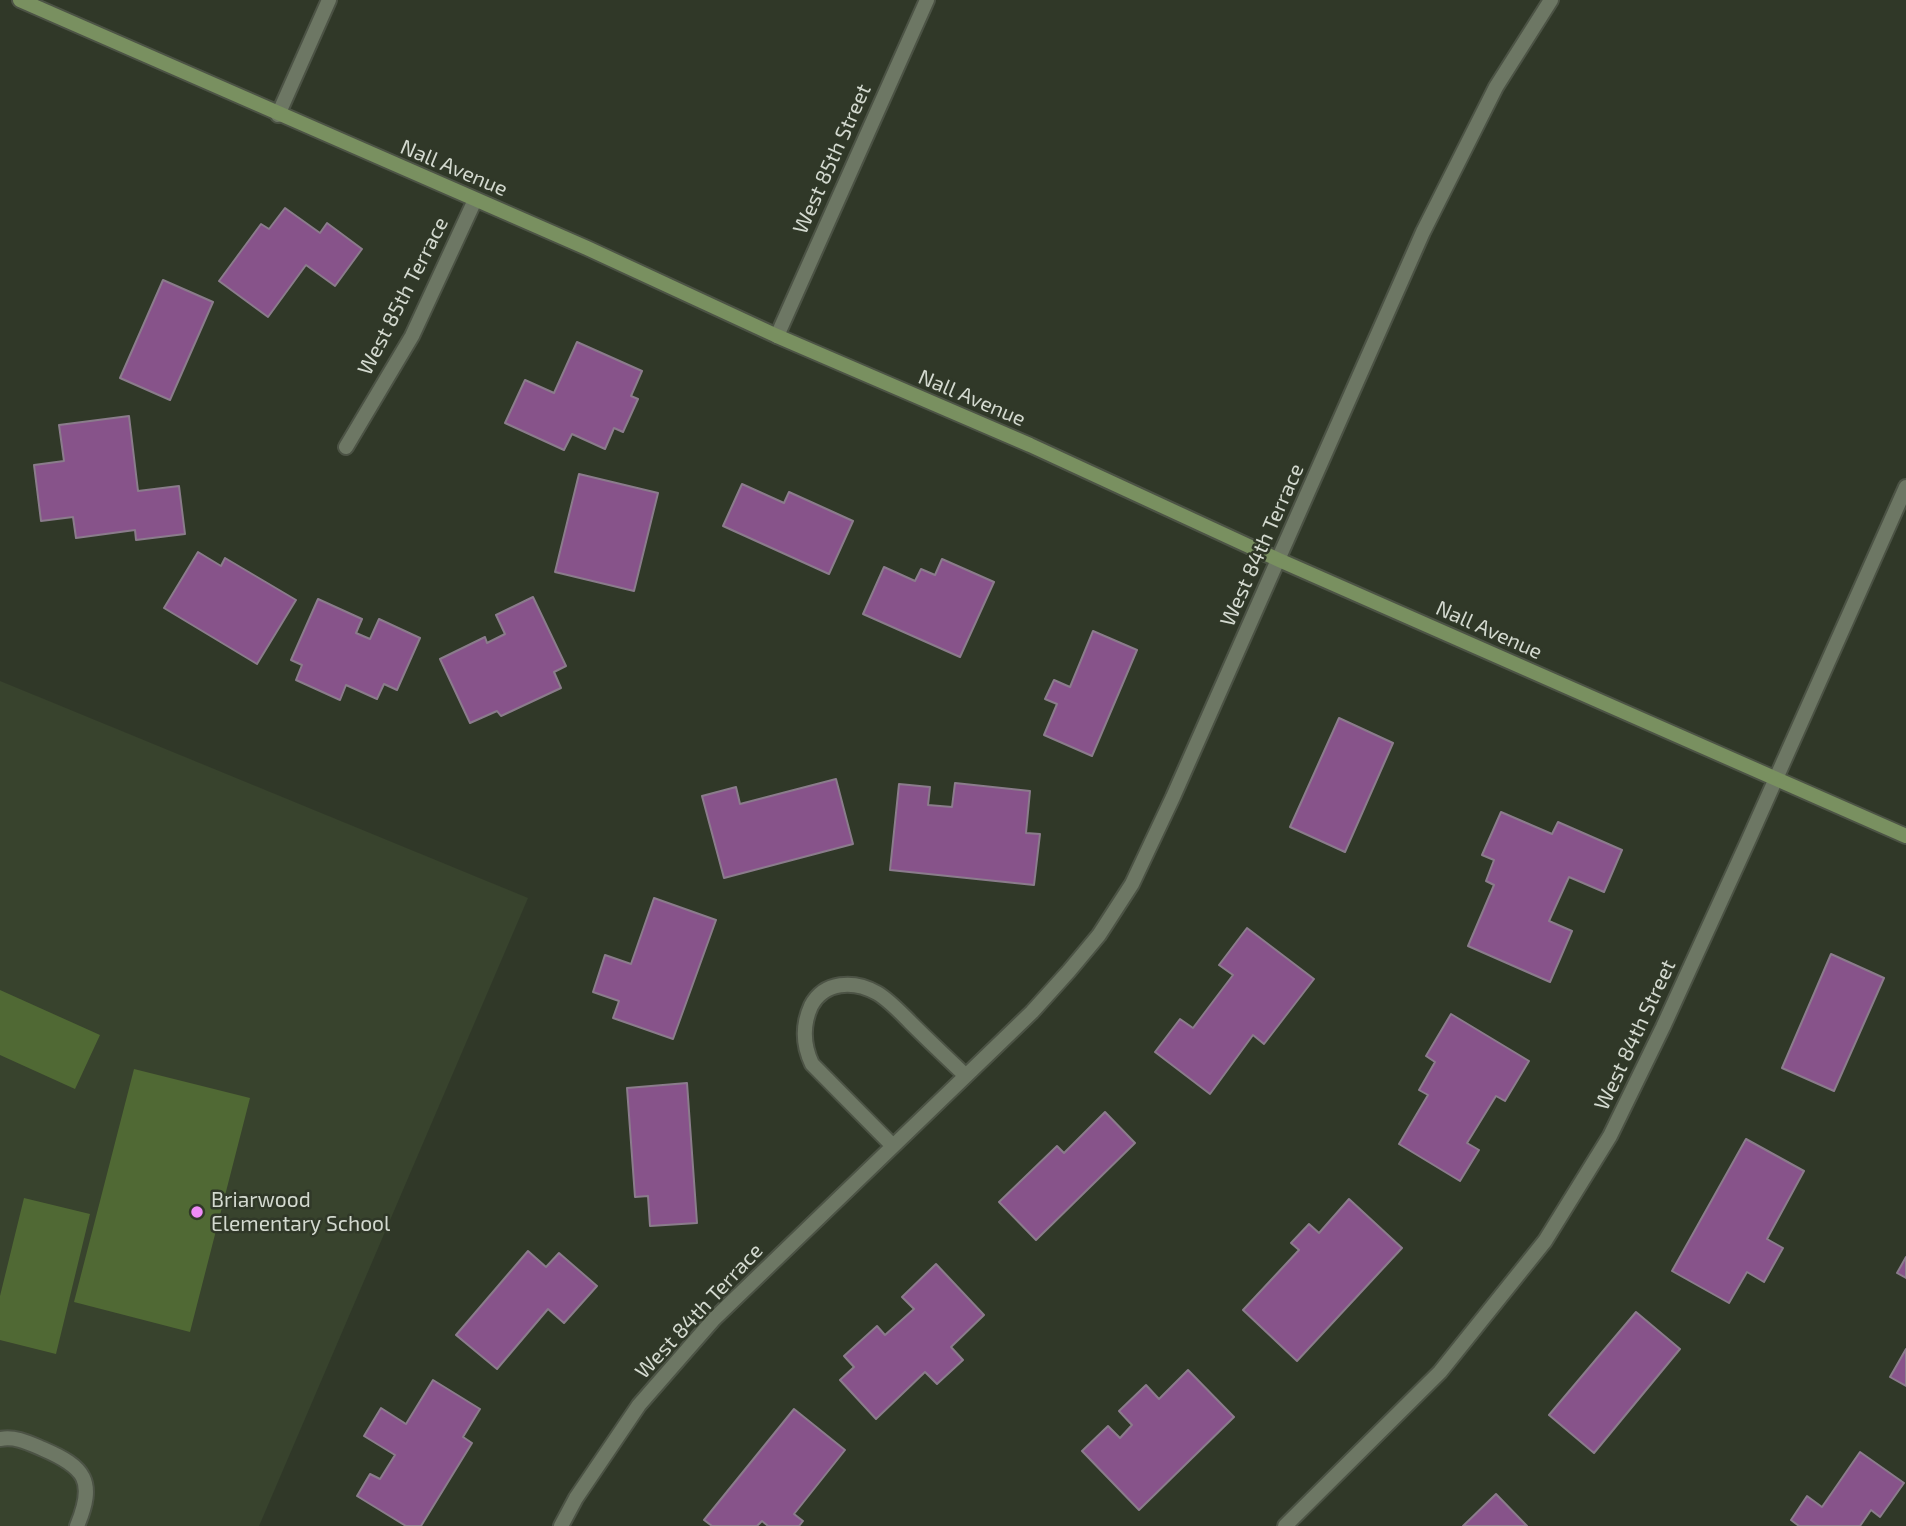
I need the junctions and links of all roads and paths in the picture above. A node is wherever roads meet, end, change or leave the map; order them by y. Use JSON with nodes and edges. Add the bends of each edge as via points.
{"nodes":[{"id":1,"x":20,"y":0,"type":"edge"},
{"id":2,"x":329,"y":0,"type":"edge"},
{"id":3,"x":927,"y":0,"type":"edge"},
{"id":4,"x":1551,"y":0,"type":"edge"},
{"id":5,"x":278,"y":115,"type":"junction"},
{"id":6,"x":475,"y":200,"type":"junction"},
{"id":7,"x":777,"y":336,"type":"junction"},
{"id":8,"x":346,"y":447,"type":"dead end"},
{"id":9,"x":1906,"y":487,"type":"edge"},
{"id":10,"x":1279,"y":560,"type":"junction"},
{"id":11,"x":1776,"y":779,"type":"junction"},
{"id":12,"x":1906,"y":836,"type":"edge"},
{"id":13,"x":965,"y":1075,"type":"junction"},
{"id":14,"x":892,"y":1145,"type":"junction"},
{"id":15,"x":0,"y":1439,"type":"edge"},
{"id":16,"x":77,"y":1526,"type":"edge"},
{"id":17,"x":561,"y":1526,"type":"edge"},
{"id":18,"x":1285,"y":1526,"type":"edge"}],
"edges":[{"from":1,"to":5,"type":"main road","name":"Nall Avenue"},
{"from":2,"to":5,"type":"street"},
{"from":3,"to":7,"type":"street","name":"West 85th Street"},
{"from":4,"to":10,"type":"street","name":"West 84th Terrace","via":[[1496,87],[1423,232]]},
{"from":5,"to":6,"type":"main road","name":"Nall Avenue"},
{"from":6,"to":7,"type":"main road","name":"Nall Avenue"},
{"from":6,"to":8,"type":"street","name":"West 85th Terrace","via":[[412,336]]},
{"from":7,"to":10,"type":"main road","name":"Nall Avenue"},
{"from":9,"to":11,"type":"street","name":"West 84th Street"},
{"from":10,"to":11,"type":"main road","name":"Nall Avenue"},
{"from":10,"to":13,"type":"street","name":"West 84th Terrace","via":[[1132,884],[1069,971]]},
{"from":11,"to":12,"type":"main road","name":"Nall Avenue"},
{"from":11,"to":18,"type":"street","name":"West 84th Street","via":[[1610,1136],[1545,1241],[1440,1372]]},
{"from":13,"to":14,"type":"street","name":"West 84th Terrace"},
{"from":13,"to":14,"type":"street","via":[[877,993],[835,985],[815,999],[804,1034],[812,1064]]},
{"from":14,"to":17,"type":"street","name":"West 84th Terrace","via":[[714,1319],[639,1405]]},
{"from":15,"to":16,"type":"street","via":[[22,1440],[66,1459],[81,1472],[86,1489]]}]}
